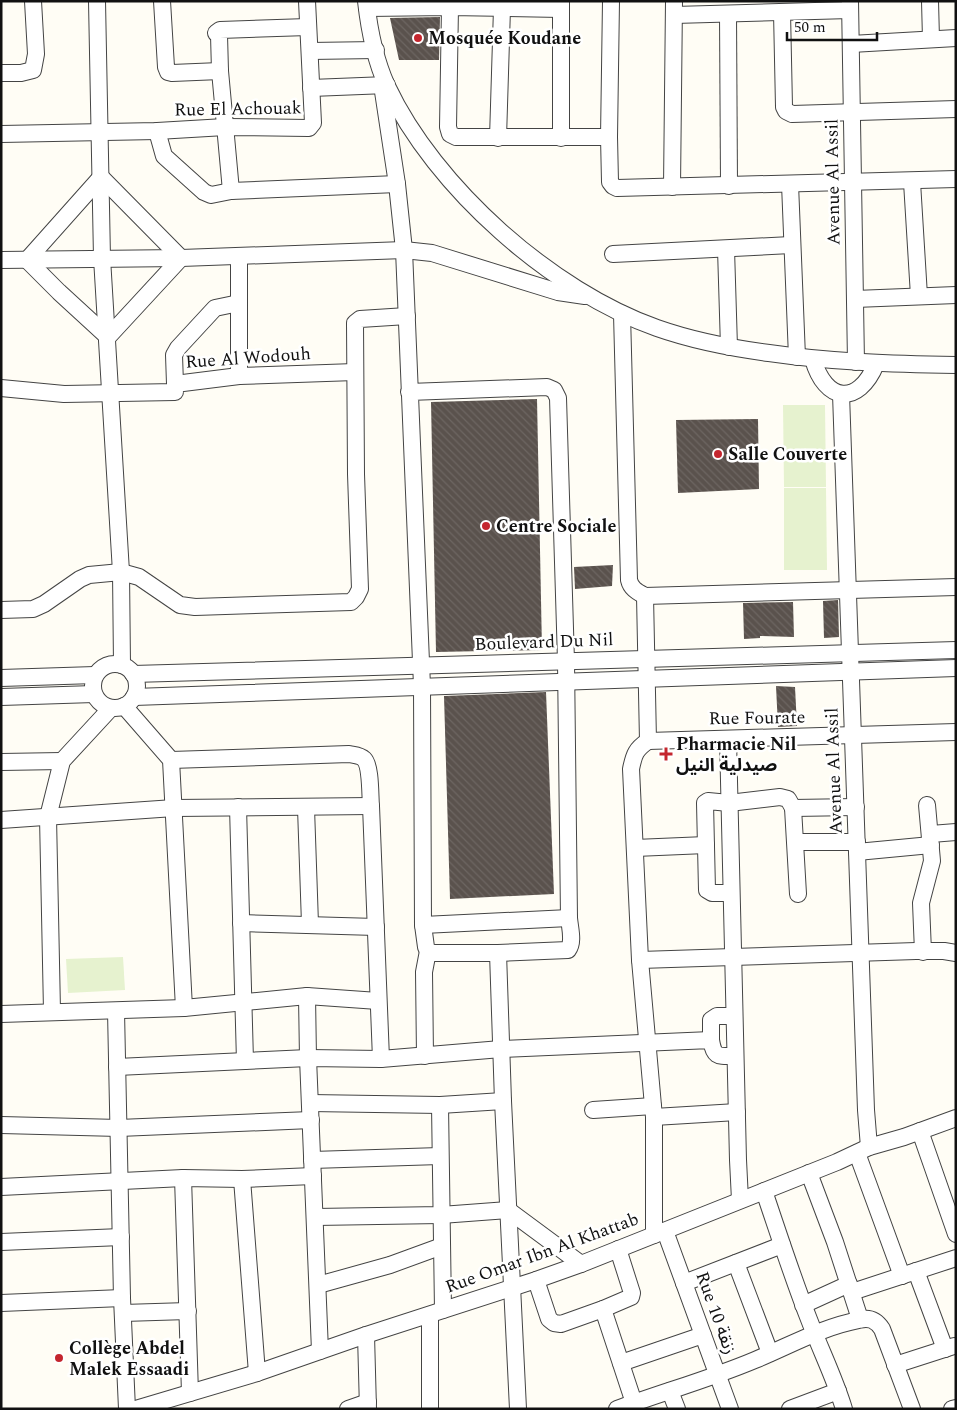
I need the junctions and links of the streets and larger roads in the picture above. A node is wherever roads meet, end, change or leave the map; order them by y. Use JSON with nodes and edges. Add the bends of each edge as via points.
{"nodes":[{"id":1,"x":33,"y":1,"type":"edge"},
{"id":2,"x":97,"y":1,"type":"edge"},
{"id":3,"x":162,"y":1,"type":"edge"},
{"id":4,"x":307,"y":1,"type":"edge"},
{"id":5,"x":611,"y":1,"type":"edge"},
{"id":6,"x":930,"y":1,"type":"edge"},
{"id":7,"x":366,"y":4,"type":"edge"},
{"id":8,"x":561,"y":5,"type":"edge"},
{"id":9,"x":850,"y":6,"type":"edge"},
{"id":10,"x":450,"y":7,"type":"junction"},
{"id":11,"x":502,"y":8,"type":"junction"},
{"id":12,"x":674,"y":8,"type":"edge"},
{"id":13,"x":782,"y":12,"type":"junction"},
{"id":14,"x":728,"y":14,"type":"junction"},
{"id":15,"x":308,"y":27,"type":"junction"},
{"id":16,"x":956,"y":38,"type":"edge"},
{"id":17,"x":931,"y":39,"type":"junction"},
{"id":18,"x":851,"y":44,"type":"junction"},
{"id":19,"x":376,"y":50,"type":"junction"},
{"id":20,"x":310,"y":51,"type":"junction"},
{"id":21,"x":220,"y":71,"type":"junction"},
{"id":22,"x":1,"y":73,"type":"edge"},
{"id":23,"x":384,"y":85,"type":"junction"},
{"id":24,"x":311,"y":88,"type":"junction"},
{"id":25,"x":956,"y":109,"type":"edge"},
{"id":26,"x":852,"y":112,"type":"junction"},
{"id":27,"x":225,"y":127,"type":"junction"},
{"id":28,"x":157,"y":131,"type":"junction"},
{"id":29,"x":101,"y":133,"type":"junction"},
{"id":30,"x":1,"y":134,"type":"edge"},
{"id":31,"x":609,"y":137,"type":"junction"},
{"id":32,"x":498,"y":138,"type":"junction"},
{"id":33,"x":561,"y":138,"type":"junction"},
{"id":34,"x":101,"y":177,"type":"junction"},
{"id":35,"x":956,"y":179,"type":"edge"},
{"id":36,"x":853,"y":181,"type":"junction"},
{"id":37,"x":912,"y":182,"type":"junction"},
{"id":38,"x":397,"y":184,"type":"junction"},
{"id":39,"x":790,"y":184,"type":"junction"},
{"id":40,"x":729,"y":186,"type":"junction"},
{"id":41,"x":672,"y":187,"type":"junction"},
{"id":42,"x":231,"y":191,"type":"junction"},
{"id":43,"x":792,"y":246,"type":"junction"},
{"id":44,"x":726,"y":249,"type":"junction"},
{"id":45,"x":404,"y":250,"type":"junction"},
{"id":46,"x":613,"y":254,"type":"dead end"},
{"id":47,"x":239,"y":256,"type":"junction"},
{"id":48,"x":102,"y":258,"type":"junction"},
{"id":49,"x":181,"y":258,"type":"junction"},
{"id":50,"x":1,"y":260,"type":"edge"},
{"id":51,"x":27,"y":260,"type":"junction"},
{"id":52,"x":956,"y":295,"type":"edge"},
{"id":53,"x":919,"y":296,"type":"junction"},
{"id":54,"x":591,"y":297,"type":"junction"},
{"id":55,"x":855,"y":299,"type":"junction"},
{"id":56,"x":239,"y":303,"type":"junction"},
{"id":57,"x":622,"y":314,"type":"junction"},
{"id":58,"x":407,"y":316,"type":"junction"},
{"id":59,"x":108,"y":337,"type":"junction"},
{"id":60,"x":729,"y":348,"type":"junction"},
{"id":61,"x":805,"y":358,"type":"junction"},
{"id":62,"x":856,"y":362,"type":"junction"},
{"id":63,"x":876,"y":364,"type":"junction"},
{"id":64,"x":956,"y":365,"type":"edge"},
{"id":65,"x":355,"y":372,"type":"junction"},
{"id":66,"x":239,"y":376,"type":"junction"},
{"id":67,"x":175,"y":384,"type":"junction"},
{"id":68,"x":1,"y":388,"type":"edge"},
{"id":69,"x":409,"y":392,"type":"junction"},
{"id":70,"x":111,"y":393,"type":"junction"},
{"id":71,"x":841,"y":394,"type":"junction"},
{"id":72,"x":120,"y":572,"type":"junction"},
{"id":73,"x":956,"y":588,"type":"edge"},
{"id":74,"x":848,"y":590,"type":"junction"},
{"id":75,"x":645,"y":596,"type":"junction"},
{"id":76,"x":1,"y":610,"type":"edge"},
{"id":77,"x":956,"y":650,"type":"edge"},
{"id":78,"x":850,"y":652,"type":"junction"},
{"id":79,"x":647,"y":658,"type":"junction"},
{"id":80,"x":566,"y":661,"type":"junction"},
{"id":81,"x":421,"y":666,"type":"junction"},
{"id":82,"x":956,"y":668,"type":"edge"},
{"id":83,"x":128,"y":669,"type":"junction"},
{"id":84,"x":850,"y":672,"type":"junction"},
{"id":85,"x":95,"y":675,"type":"junction"},
{"id":86,"x":1,"y":678,"type":"edge"},
{"id":87,"x":648,"y":680,"type":"junction"},
{"id":88,"x":566,"y":681,"type":"junction"},
{"id":89,"x":422,"y":686,"type":"junction"},
{"id":90,"x":94,"y":694,"type":"junction"},
{"id":91,"x":1,"y":697,"type":"edge"},
{"id":92,"x":123,"y":703,"type":"junction"},
{"id":93,"x":956,"y":732,"type":"edge"},
{"id":94,"x":853,"y":734,"type":"junction"},
{"id":95,"x":728,"y":739,"type":"junction"},
{"id":96,"x":648,"y":740,"type":"junction"},
{"id":97,"x":171,"y":760,"type":"junction"},
{"id":98,"x":62,"y":761,"type":"junction"},
{"id":99,"x":1,"y":762,"type":"edge"},
{"id":100,"x":729,"y":803,"type":"junction"},
{"id":101,"x":928,"y":805,"type":"dead end"},
{"id":102,"x":371,"y":806,"type":"junction"},
{"id":103,"x":238,"y":807,"type":"junction"},
{"id":104,"x":856,"y":807,"type":"junction"},
{"id":105,"x":174,"y":808,"type":"junction"},
{"id":106,"x":306,"y":808,"type":"junction"},
{"id":107,"x":793,"y":808,"type":"junction"},
{"id":108,"x":48,"y":817,"type":"junction"},
{"id":109,"x":1,"y":820,"type":"edge"},
{"id":110,"x":956,"y":832,"type":"edge"},
{"id":111,"x":931,"y":840,"type":"junction"},
{"id":112,"x":796,"y":842,"type":"junction"},
{"id":113,"x":706,"y":845,"type":"junction"},
{"id":114,"x":857,"y":847,"type":"junction"},
{"id":115,"x":635,"y":848,"type":"junction"},
{"id":116,"x":731,"y":893,"type":"junction"},
{"id":117,"x":798,"y":894,"type":"dead end"},
{"id":118,"x":569,"y":918,"type":"junction"},
{"id":119,"x":241,"y":923,"type":"junction"},
{"id":120,"x":310,"y":924,"type":"junction"},
{"id":121,"x":423,"y":925,"type":"junction"},
{"id":122,"x":376,"y":927,"type":"junction"},
{"id":123,"x":952,"y":950,"type":"edge"},
{"id":124,"x":428,"y":951,"type":"junction"},
{"id":125,"x":923,"y":952,"type":"junction"},
{"id":126,"x":498,"y":953,"type":"junction"},
{"id":127,"x":861,"y":953,"type":"junction"},
{"id":128,"x":733,"y":956,"type":"junction"},
{"id":129,"x":640,"y":960,"type":"junction"},
{"id":130,"x":307,"y":996,"type":"junction"},
{"id":131,"x":243,"y":1002,"type":"junction"},
{"id":132,"x":378,"y":1002,"type":"junction"},
{"id":133,"x":184,"y":1008,"type":"junction"},
{"id":134,"x":52,"y":1011,"type":"junction"},
{"id":135,"x":116,"y":1011,"type":"junction"},
{"id":136,"x":1,"y":1014,"type":"edge"},
{"id":137,"x":734,"y":1016,"type":"junction"},
{"id":138,"x":710,"y":1040,"type":"junction"},
{"id":139,"x":647,"y":1042,"type":"junction"},
{"id":140,"x":501,"y":1049,"type":"junction"},
{"id":141,"x":426,"y":1056,"type":"junction"},
{"id":142,"x":735,"y":1056,"type":"junction"},
{"id":143,"x":308,"y":1058,"type":"junction"},
{"id":144,"x":381,"y":1059,"type":"junction"},
{"id":145,"x":245,"y":1061,"type":"junction"},
{"id":146,"x":117,"y":1067,"type":"junction"},
{"id":147,"x":503,"y":1101,"type":"junction"},
{"id":148,"x":440,"y":1105,"type":"junction"},
{"id":149,"x":594,"y":1110,"type":"dead end"},
{"id":150,"x":310,"y":1112,"type":"junction"},
{"id":151,"x":653,"y":1112,"type":"junction"},
{"id":152,"x":736,"y":1112,"type":"junction"},
{"id":153,"x":956,"y":1118,"type":"edge"},
{"id":154,"x":1,"y":1125,"type":"edge"},
{"id":155,"x":119,"y":1128,"type":"junction"},
{"id":156,"x":920,"y":1131,"type":"junction"},
{"id":157,"x":863,"y":1150,"type":"junction"},
{"id":158,"x":440,"y":1156,"type":"junction"},
{"id":159,"x":313,"y":1168,"type":"junction"},
{"id":160,"x":809,"y":1173,"type":"junction"},
{"id":161,"x":183,"y":1178,"type":"junction"},
{"id":162,"x":242,"y":1179,"type":"junction"},
{"id":163,"x":120,"y":1181,"type":"junction"},
{"id":164,"x":1,"y":1187,"type":"edge"},
{"id":165,"x":764,"y":1191,"type":"junction"},
{"id":166,"x":740,"y":1200,"type":"junction"},
{"id":167,"x":508,"y":1210,"type":"junction"},
{"id":168,"x":441,"y":1215,"type":"junction"},
{"id":169,"x":953,"y":1216,"type":"edge"},
{"id":170,"x":315,"y":1217,"type":"junction"},
{"id":171,"x":659,"y":1233,"type":"junction"},
{"id":172,"x":956,"y":1234,"type":"edge"},
{"id":173,"x":121,"y":1237,"type":"junction"},
{"id":174,"x":1,"y":1242,"type":"edge"},
{"id":175,"x":782,"y":1245,"type":"junction"},
{"id":176,"x":442,"y":1246,"type":"junction"},
{"id":177,"x":618,"y":1249,"type":"junction"},
{"id":178,"x":956,"y":1258,"type":"edge"},
{"id":179,"x":736,"y":1263,"type":"junction"},
{"id":180,"x":581,"y":1264,"type":"junction"},
{"id":181,"x":909,"y":1273,"type":"junction"},
{"id":182,"x":536,"y":1280,"type":"junction"},
{"id":183,"x":684,"y":1283,"type":"junction"},
{"id":184,"x":318,"y":1285,"type":"junction"},
{"id":185,"x":513,"y":1287,"type":"junction"},
{"id":186,"x":851,"y":1288,"type":"junction"},
{"id":187,"x":1,"y":1303,"type":"edge"},
{"id":188,"x":803,"y":1305,"type":"junction"},
{"id":189,"x":122,"y":1306,"type":"junction"},
{"id":190,"x":603,"y":1309,"type":"junction"},
{"id":191,"x":188,"y":1311,"type":"junction"},
{"id":192,"x":436,"y":1313,"type":"junction"},
{"id":193,"x":860,"y":1319,"type":"junction"},
{"id":194,"x":814,"y":1333,"type":"junction"},
{"id":195,"x":366,"y":1335,"type":"junction"},
{"id":196,"x":703,"y":1335,"type":"junction"},
{"id":197,"x":950,"y":1347,"type":"edge"},
{"id":198,"x":320,"y":1351,"type":"junction"},
{"id":199,"x":770,"y":1353,"type":"junction"},
{"id":200,"x":621,"y":1363,"type":"junction"},
{"id":201,"x":895,"y":1364,"type":"junction"},
{"id":202,"x":257,"y":1373,"type":"junction"},
{"id":203,"x":717,"y":1375,"type":"junction"},
{"id":204,"x":670,"y":1391,"type":"junction"},
{"id":205,"x":838,"y":1391,"type":"junction"},
{"id":206,"x":190,"y":1394,"type":"junction"},
{"id":207,"x":634,"y":1403,"type":"junction"},
{"id":208,"x":368,"y":1405,"type":"edge"},
{"id":209,"x":956,"y":1408,"type":"edge"},
{"id":210,"x":127,"y":1409,"type":"edge"},
{"id":211,"x":136,"y":1409,"type":"edge"},
{"id":212,"x":348,"y":1409,"type":"edge"},
{"id":213,"x":430,"y":1409,"type":"edge"},
{"id":214,"x":518,"y":1409,"type":"edge"},
{"id":215,"x":617,"y":1409,"type":"edge"},
{"id":216,"x":677,"y":1409,"type":"edge"},
{"id":217,"x":730,"y":1409,"type":"edge"},
{"id":218,"x":790,"y":1409,"type":"edge"},
{"id":219,"x":844,"y":1409,"type":"edge"},
{"id":220,"x":912,"y":1409,"type":"edge"},
{"id":221,"x":952,"y":1409,"type":"edge"}],
"edges":[{"from":1,"to":22,"type":"street","via":[[36,60],[33,70]]},
{"from":2,"to":29,"type":"street"},
{"from":3,"to":21,"type":"street","via":[[168,72]]},
{"from":4,"to":15,"type":"street","name":"Rue El Achouak"},
{"from":5,"to":31,"type":"street"},
{"from":6,"to":17,"type":"street"},
{"from":7,"to":10,"type":"street"},
{"from":7,"to":19,"type":"street"},
{"from":8,"to":11,"type":"street"},
{"from":8,"to":33,"type":"street"},
{"from":9,"to":13,"type":"street"},
{"from":9,"to":18,"type":"street","name":"Avenue Al Assil"},
{"from":10,"to":11,"type":"street"},
{"from":10,"to":32,"type":"street","via":[[450,134]]},
{"from":11,"to":32,"type":"street"},
{"from":12,"to":14,"type":"street"},
{"from":12,"to":41,"type":"street"},
{"from":13,"to":14,"type":"street"},
{"from":13,"to":26,"type":"street","via":[[786,112]]},
{"from":14,"to":40,"type":"street"},
{"from":15,"to":20,"type":"street","name":"Rue El Achouak"},
{"from":15,"to":21,"type":"street","via":[[220,30],[216,33],[219,34]]},
{"from":16,"to":17,"type":"street"},
{"from":17,"to":18,"type":"street"},
{"from":18,"to":26,"type":"street","name":"Avenue Al Assil"},
{"from":19,"to":20,"type":"street"},
{"from":19,"to":23,"type":"street"},
{"from":20,"to":24,"type":"street","name":"Rue El Achouak"},
{"from":21,"to":27,"type":"street"},
{"from":23,"to":24,"type":"street"},
{"from":23,"to":38,"type":"street"},
{"from":23,"to":54,"type":"street","via":[[418,139],[470,202],[529,254]]},
{"from":24,"to":27,"type":"street","name":"Rue El Achouak","via":[[313,123],[309,128]]},
{"from":25,"to":26,"type":"street"},
{"from":26,"to":36,"type":"street","name":"Avenue Al Assil"},
{"from":27,"to":28,"type":"street","name":"Rue El Achouak"},
{"from":27,"to":42,"type":"street"},
{"from":28,"to":29,"type":"street","name":"Rue El Achouak"},
{"from":28,"to":42,"type":"street","via":[[164,156],[204,192],[212,195]]},
{"from":29,"to":30,"type":"street","name":"Rue El Achouak"},
{"from":29,"to":34,"type":"street"},
{"from":31,"to":33,"type":"street"},
{"from":31,"to":41,"type":"street","via":[[610,182],[613,186]]},
{"from":32,"to":33,"type":"street"},
{"from":34,"to":48,"type":"street"},
{"from":34,"to":49,"type":"street"},
{"from":34,"to":51,"type":"street"},
{"from":35,"to":37,"type":"street"},
{"from":36,"to":37,"type":"street"},
{"from":36,"to":39,"type":"street"},
{"from":36,"to":55,"type":"street","name":"Avenue Al Assil"},
{"from":37,"to":53,"type":"street"},
{"from":38,"to":42,"type":"street"},
{"from":38,"to":45,"type":"street"},
{"from":39,"to":40,"type":"street"},
{"from":39,"to":43,"type":"street"},
{"from":40,"to":41,"type":"street"},
{"from":43,"to":44,"type":"street"},
{"from":43,"to":61,"type":"street"},
{"from":44,"to":46,"type":"street"},
{"from":44,"to":60,"type":"street"},
{"from":45,"to":47,"type":"street"},
{"from":45,"to":54,"type":"street","via":[[432,253],[558,292]]},
{"from":45,"to":58,"type":"street"},
{"from":47,"to":49,"type":"street"},
{"from":47,"to":56,"type":"street"},
{"from":48,"to":49,"type":"street"},
{"from":48,"to":51,"type":"street"},
{"from":48,"to":59,"type":"street"},
{"from":49,"to":59,"type":"street"},
{"from":50,"to":51,"type":"street"},
{"from":51,"to":59,"type":"street"},
{"from":52,"to":53,"type":"street"},
{"from":53,"to":55,"type":"street"},
{"from":54,"to":57,"type":"street"},
{"from":55,"to":62,"type":"street","name":"Avenue Al Assil"},
{"from":56,"to":66,"type":"street"},
{"from":56,"to":67,"type":"street","via":[[214,308],[178,348],[174,355]]},
{"from":57,"to":60,"type":"street","via":[[658,329]]},
{"from":57,"to":75,"type":"street","via":[[629,580],[630,586]]},
{"from":58,"to":65,"type":"street","via":[[360,319],[355,323]]},
{"from":58,"to":69,"type":"street"},
{"from":59,"to":70,"type":"street"},
{"from":60,"to":61,"type":"street"},
{"from":61,"to":62,"type":"street"},
{"from":61,"to":71,"type":"street","via":[[827,386]]},
{"from":62,"to":63,"type":"street"},
{"from":63,"to":64,"type":"street"},
{"from":63,"to":71,"type":"street","via":[[867,383],[852,393]]},
{"from":65,"to":66,"type":"street","name":"Rue Al Wodouh"},
{"from":65,"to":72,"type":"street","via":[[360,589],[351,602],[195,607],[180,605],[139,577]]},
{"from":66,"to":67,"type":"street","name":"Rue Al Wodouh"},
{"from":67,"to":70,"type":"street","name":"Rue Al Wodouh","via":[[175,392]]},
{"from":68,"to":70,"type":"street","name":"Rue Al Wodouh","via":[[64,394]]},
{"from":69,"to":80,"type":"street","via":[[547,387],[557,393]]},
{"from":69,"to":81,"type":"street"},
{"from":70,"to":72,"type":"street"},
{"from":71,"to":74,"type":"street","name":"Avenue Al Assil"},
{"from":72,"to":76,"type":"street","via":[[80,578],[33,609]]},
{"from":72,"to":83,"type":"street"},
{"from":73,"to":74,"type":"street"},
{"from":74,"to":75,"type":"street"},
{"from":74,"to":78,"type":"street","name":"Avenue Al Assil"},
{"from":75,"to":79,"type":"street"},
{"from":77,"to":78,"type":"street","name":"Boulevard Du Nil"},
{"from":78,"to":79,"type":"street","name":"Boulevard Du Nil"},
{"from":78,"to":84,"type":"street","name":"Avenue Al Assil"},
{"from":79,"to":80,"type":"street","name":"Boulevard Du Nil"},
{"from":79,"to":87,"type":"street"},
{"from":80,"to":81,"type":"street","name":"Boulevard Du Nil"},
{"from":80,"to":88,"type":"street"},
{"from":81,"to":83,"type":"street","name":"Boulevard Du Nil"},
{"from":81,"to":89,"type":"street"},
{"from":82,"to":84,"type":"street"},
{"from":83,"to":85,"type":"street","via":[[112,664]]},
{"from":83,"to":92,"type":"street","via":[[136,685]]},
{"from":84,"to":87,"type":"street"},
{"from":84,"to":94,"type":"street","name":"Avenue Al Assil"},
{"from":85,"to":86,"type":"street"},
{"from":85,"to":90,"type":"street"},
{"from":87,"to":88,"type":"street"},
{"from":87,"to":96,"type":"street"},
{"from":88,"to":89,"type":"street"},
{"from":88,"to":118,"type":"street"},
{"from":89,"to":92,"type":"street"},
{"from":89,"to":121,"type":"street"},
{"from":90,"to":91,"type":"street"},
{"from":90,"to":92,"type":"street","via":[[102,704]]},
{"from":92,"to":97,"type":"street"},
{"from":92,"to":98,"type":"street"},
{"from":93,"to":94,"type":"street","name":"Rue Fourate"},
{"from":94,"to":95,"type":"street","name":"Rue Fourate"},
{"from":94,"to":104,"type":"street","name":"Avenue Al Assil"},
{"from":95,"to":96,"type":"street","name":"Rue Fourate"},
{"from":95,"to":100,"type":"street"},
{"from":96,"to":115,"type":"street","name":"Rue 10 زنقة","via":[[634,754],[631,769]]},
{"from":97,"to":102,"type":"street","via":[[359,756],[368,765]]},
{"from":97,"to":105,"type":"street"},
{"from":98,"to":99,"type":"street"},
{"from":98,"to":108,"type":"street"},
{"from":100,"to":107,"type":"street","via":[[784,798]]},
{"from":100,"to":113,"type":"street","via":[[705,803]]},
{"from":100,"to":116,"type":"street"},
{"from":101,"to":111,"type":"street"},
{"from":102,"to":106,"type":"street"},
{"from":102,"to":122,"type":"street"},
{"from":103,"to":105,"type":"street"},
{"from":103,"to":106,"type":"street"},
{"from":103,"to":119,"type":"street"},
{"from":104,"to":107,"type":"street"},
{"from":104,"to":114,"type":"street","name":"Avenue Al Assil"},
{"from":105,"to":108,"type":"street"},
{"from":105,"to":133,"type":"street"},
{"from":106,"to":120,"type":"street"},
{"from":107,"to":112,"type":"street"},
{"from":108,"to":109,"type":"street"},
{"from":108,"to":134,"type":"street"},
{"from":110,"to":111,"type":"street"},
{"from":111,"to":114,"type":"street"},
{"from":111,"to":125,"type":"street","via":[[930,870],[921,903]]},
{"from":112,"to":114,"type":"street"},
{"from":112,"to":117,"type":"street"},
{"from":113,"to":115,"type":"street"},
{"from":113,"to":116,"type":"street","via":[[707,890]]},
{"from":114,"to":127,"type":"street","name":"Avenue Al Assil"},
{"from":115,"to":129,"type":"street","name":"Rue 10 زنقة"},
{"from":116,"to":128,"type":"street"},
{"from":118,"to":121,"type":"street"},
{"from":118,"to":126,"type":"street","via":[[572,941],[568,950]]},
{"from":119,"to":120,"type":"street"},
{"from":119,"to":131,"type":"street"},
{"from":120,"to":122,"type":"street"},
{"from":121,"to":124,"type":"street"},
{"from":122,"to":132,"type":"street"},
{"from":123,"to":125,"type":"street"},
{"from":124,"to":126,"type":"street"},
{"from":124,"to":141,"type":"street","via":[[424,972]]},
{"from":125,"to":127,"type":"street"},
{"from":126,"to":140,"type":"street"},
{"from":127,"to":128,"type":"street"},
{"from":127,"to":157,"type":"street","name":"Avenue Al Assil"},
{"from":128,"to":129,"type":"street"},
{"from":128,"to":137,"type":"street"},
{"from":129,"to":139,"type":"street","name":"Rue 10 زنقة"},
{"from":130,"to":131,"type":"street"},
{"from":130,"to":132,"type":"street"},
{"from":130,"to":143,"type":"street"},
{"from":131,"to":133,"type":"street"},
{"from":131,"to":145,"type":"street"},
{"from":132,"to":144,"type":"street"},
{"from":133,"to":135,"type":"street"},
{"from":134,"to":135,"type":"street"},
{"from":134,"to":136,"type":"street"},
{"from":135,"to":146,"type":"street"},
{"from":137,"to":138,"type":"street","via":[[714,1017]]},
{"from":137,"to":142,"type":"street"},
{"from":138,"to":139,"type":"street"},
{"from":138,"to":142,"type":"street","via":[[715,1054]]},
{"from":139,"to":140,"type":"street"},
{"from":139,"to":151,"type":"street","name":"Rue 10 زنقة"},
{"from":140,"to":141,"type":"street"},
{"from":140,"to":147,"type":"street"},
{"from":141,"to":144,"type":"street"},
{"from":142,"to":152,"type":"street"},
{"from":143,"to":144,"type":"street"},
{"from":143,"to":145,"type":"street"},
{"from":143,"to":150,"type":"street"},
{"from":145,"to":146,"type":"street"},
{"from":146,"to":155,"type":"street"},
{"from":147,"to":148,"type":"street"},
{"from":147,"to":167,"type":"street"},
{"from":148,"to":150,"type":"street"},
{"from":148,"to":158,"type":"street"},
{"from":149,"to":151,"type":"street"},
{"from":150,"to":155,"type":"street"},
{"from":150,"to":159,"type":"street"},
{"from":151,"to":152,"type":"street"},
{"from":151,"to":171,"type":"street","name":"Rue 10 زنقة"},
{"from":152,"to":166,"type":"street"},
{"from":153,"to":156,"type":"street","name":"Rue Omar Ibn Al Khattab"},
{"from":154,"to":155,"type":"street"},
{"from":155,"to":163,"type":"street"},
{"from":156,"to":157,"type":"street","name":"Rue Omar Ibn Al Khattab"},
{"from":156,"to":169,"type":"street"},
{"from":157,"to":160,"type":"street","name":"Rue Omar Ibn Al Khattab"},
{"from":157,"to":181,"type":"street","name":"Avenue Al Assil"},
{"from":158,"to":159,"type":"street"},
{"from":158,"to":168,"type":"street"},
{"from":159,"to":162,"type":"street"},
{"from":159,"to":170,"type":"street"},
{"from":160,"to":165,"type":"street","name":"Rue Omar Ibn Al Khattab"},
{"from":160,"to":186,"type":"street"},
{"from":161,"to":162,"type":"street"},
{"from":161,"to":163,"type":"street"},
{"from":161,"to":191,"type":"street"},
{"from":162,"to":202,"type":"street"},
{"from":163,"to":164,"type":"street"},
{"from":163,"to":173,"type":"street"},
{"from":165,"to":166,"type":"street","name":"Rue Omar Ibn Al Khattab"},
{"from":165,"to":175,"type":"street"},
{"from":166,"to":171,"type":"street","name":"Rue Omar Ibn Al Khattab"},
{"from":167,"to":168,"type":"street"},
{"from":167,"to":180,"type":"street"},
{"from":167,"to":185,"type":"street"},
{"from":168,"to":170,"type":"street"},
{"from":168,"to":176,"type":"street"},
{"from":169,"to":172,"type":"street"},
{"from":170,"to":184,"type":"street"},
{"from":171,"to":177,"type":"street","name":"Rue Omar Ibn Al Khattab"},
{"from":171,"to":183,"type":"street","name":"Rue 10 زنقة"},
{"from":173,"to":174,"type":"street"},
{"from":173,"to":189,"type":"street"},
{"from":175,"to":179,"type":"street"},
{"from":175,"to":188,"type":"street"},
{"from":176,"to":184,"type":"street"},
{"from":176,"to":192,"type":"street"},
{"from":177,"to":180,"type":"street","name":"Rue Omar Ibn Al Khattab"},
{"from":177,"to":190,"type":"street","via":[[632,1294]]},
{"from":178,"to":181,"type":"street"},
{"from":179,"to":183,"type":"street"},
{"from":179,"to":199,"type":"street"},
{"from":180,"to":182,"type":"street","name":"Rue Omar Ibn Al Khattab"},
{"from":181,"to":186,"type":"street"},
{"from":181,"to":197,"type":"street","name":"Avenue Al Assil"},
{"from":182,"to":185,"type":"street","name":"Rue Omar Ibn Al Khattab"},
{"from":182,"to":190,"type":"street","via":[[549,1319],[554,1323],[561,1324]]},
{"from":183,"to":196,"type":"street","name":"Rue 10 زنقة"},
{"from":184,"to":198,"type":"street"},
{"from":185,"to":192,"type":"street","name":"Rue Omar Ibn Al Khattab"},
{"from":185,"to":214,"type":"street"},
{"from":186,"to":188,"type":"street"},
{"from":186,"to":193,"type":"street"},
{"from":187,"to":189,"type":"street"},
{"from":188,"to":194,"type":"street"},
{"from":189,"to":191,"type":"street"},
{"from":189,"to":210,"type":"street"},
{"from":190,"to":200,"type":"street"},
{"from":191,"to":206,"type":"street"},
{"from":192,"to":195,"type":"street","name":"Rue Omar Ibn Al Khattab"},
{"from":192,"to":213,"type":"street"},
{"from":193,"to":194,"type":"street"},
{"from":193,"to":201,"type":"street","via":[[878,1323]]},
{"from":194,"to":199,"type":"street"},
{"from":194,"to":205,"type":"street"},
{"from":195,"to":198,"type":"street","name":"Rue Omar Ibn Al Khattab"},
{"from":195,"to":208,"type":"street"},
{"from":196,"to":200,"type":"street"},
{"from":196,"to":203,"type":"street","name":"Rue 10 زنقة"},
{"from":197,"to":201,"type":"street"},
{"from":198,"to":202,"type":"street","name":"Rue Omar Ibn Al Khattab"},
{"from":199,"to":203,"type":"street"},
{"from":200,"to":207,"type":"street"},
{"from":201,"to":220,"type":"street"},
{"from":202,"to":206,"type":"street","name":"Rue Omar Ibn Al Khattab"},
{"from":203,"to":204,"type":"street"},
{"from":203,"to":217,"type":"street","name":"Rue 10 زنقة"},
{"from":204,"to":207,"type":"street"},
{"from":204,"to":216,"type":"street"},
{"from":205,"to":218,"type":"street"},
{"from":205,"to":219,"type":"street"},
{"from":206,"to":211,"type":"street","name":"Rue Omar Ibn Al Khattab"},
{"from":207,"to":215,"type":"street"},
{"from":208,"to":212,"type":"street"},
{"from":209,"to":221,"type":"street"}]}
